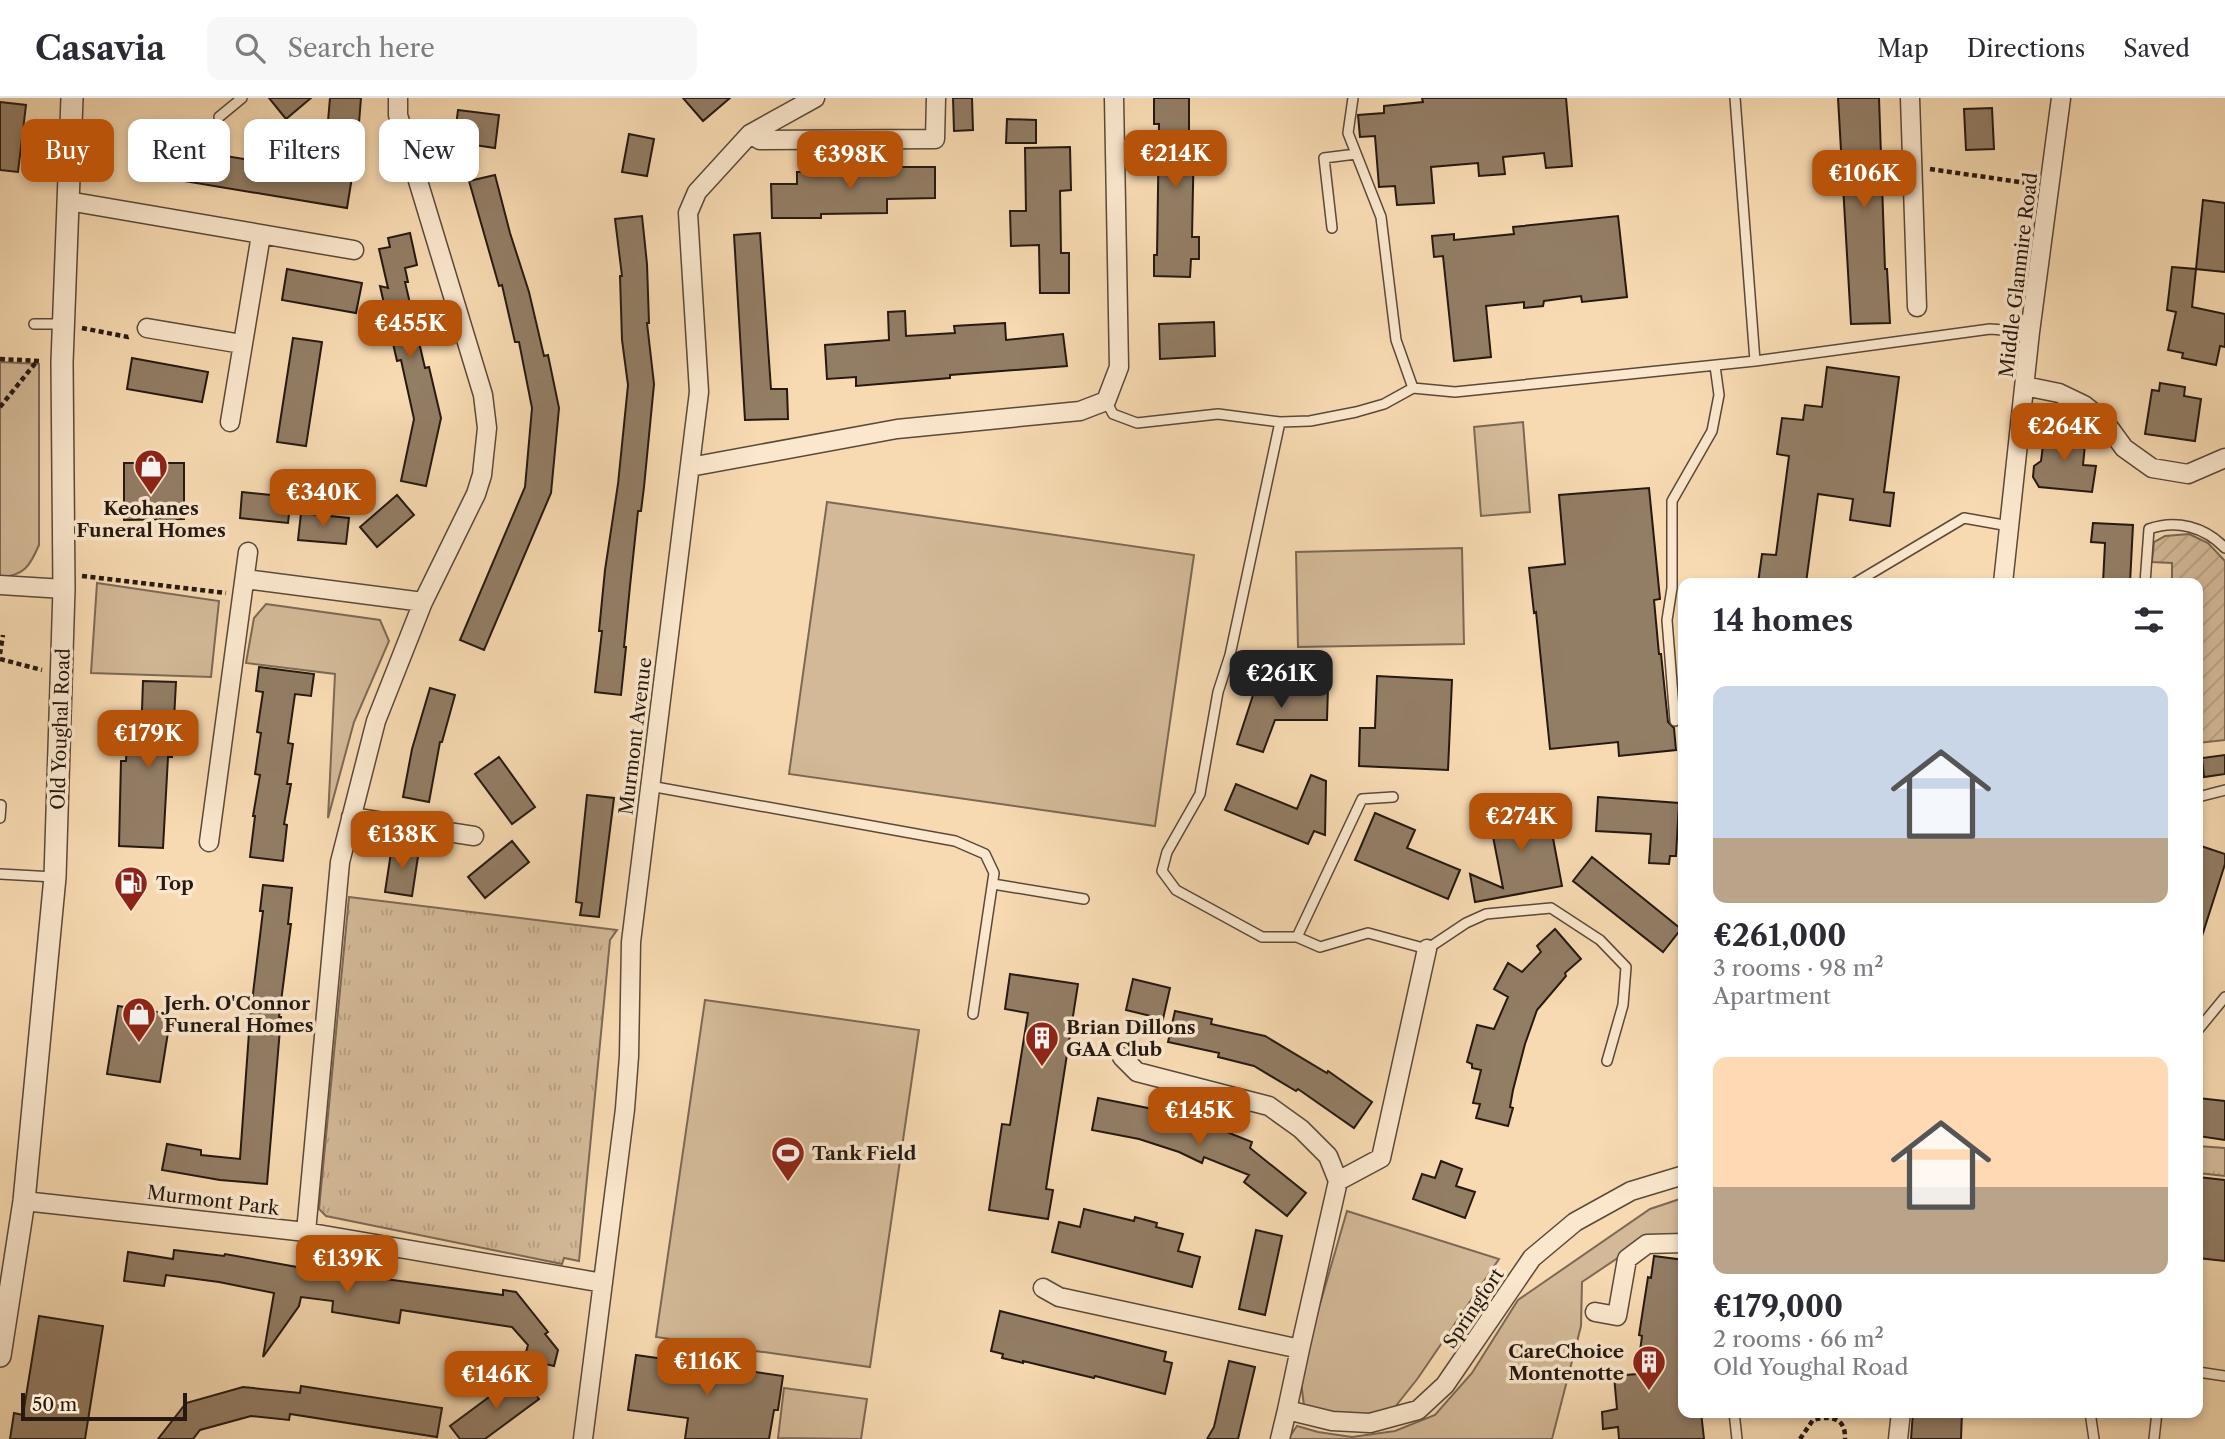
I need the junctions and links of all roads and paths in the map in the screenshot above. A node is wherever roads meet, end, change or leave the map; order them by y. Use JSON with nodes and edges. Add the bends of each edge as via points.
{"nodes":[{"id":1,"x":72,"y":98,"type":"edge"},
{"id":2,"x":242,"y":98,"type":"edge"},
{"id":3,"x":398,"y":98,"type":"edge"},
{"id":4,"x":815,"y":98,"type":"edge"},
{"id":5,"x":936,"y":98,"type":"edge"},
{"id":6,"x":1114,"y":98,"type":"edge"},
{"id":7,"x":1353,"y":98,"type":"edge"},
{"id":8,"x":1735,"y":98,"type":"edge"},
{"id":9,"x":1910,"y":98,"type":"edge"},
{"id":10,"x":2061,"y":98,"type":"edge"},
{"id":11,"x":219,"y":117,"type":"dead end"},
{"id":12,"x":750,"y":134,"type":"junction"},
{"id":13,"x":1356,"y":154,"type":"junction"},
{"id":14,"x":1912,"y":166,"type":"junction"},
{"id":15,"x":2049,"y":186,"type":"junction"},
{"id":16,"x":68,"y":201,"type":"junction"},
{"id":17,"x":1332,"y":228,"type":"dead end"},
{"id":18,"x":261,"y":235,"type":"junction"},
{"id":19,"x":354,"y":250,"type":"dead end"},
{"id":20,"x":1917,"y":307,"type":"dead end"},
{"id":21,"x":34,"y":324,"type":"dead end"},
{"id":22,"x":64,"y":324,"type":"junction"},
{"id":23,"x":147,"y":328,"type":"joint"},
{"id":24,"x":2030,"y":332,"type":"junction"},
{"id":25,"x":242,"y":344,"type":"junction"},
{"id":26,"x":0,"y":359,"type":"edge"},
{"id":27,"x":37,"y":361,"type":"junction"},
{"id":28,"x":1755,"y":361,"type":"junction"},
{"id":29,"x":62,"y":362,"type":"junction"},
{"id":30,"x":1715,"y":366,"type":"junction"},
{"id":31,"x":2025,"y":386,"type":"junction"},
{"id":32,"x":1413,"y":388,"type":"junction"},
{"id":33,"x":1106,"y":401,"type":"junction"},
{"id":34,"x":0,"y":407,"type":"edge"},
{"id":35,"x":230,"y":422,"type":"dead end"},
{"id":36,"x":1280,"y":422,"type":"junction"},
{"id":37,"x":2225,"y":458,"type":"edge"},
{"id":38,"x":690,"y":467,"type":"junction"},
{"id":39,"x":2008,"y":526,"type":"junction"},
{"id":40,"x":2225,"y":548,"type":"edge"},
{"id":41,"x":248,"y":552,"type":"dead end"},
{"id":42,"x":1864,"y":578,"type":"edge"},
{"id":43,"x":2003,"y":578,"type":"edge"},
{"id":44,"x":2145,"y":578,"type":"edge"},
{"id":45,"x":64,"y":581,"type":"junction"},
{"id":46,"x":0,"y":585,"type":"edge"},
{"id":47,"x":244,"y":587,"type":"junction"},
{"id":48,"x":423,"y":602,"type":"junction"},
{"id":49,"x":3,"y":635,"type":"dead end"},
{"id":50,"x":0,"y":653,"type":"edge"},
{"id":51,"x":0,"y":659,"type":"edge"},
{"id":52,"x":42,"y":670,"type":"dead end"},
{"id":53,"x":1675,"y":721,"type":"dead end"},
{"id":54,"x":650,"y":786,"type":"junction"},
{"id":55,"x":2225,"y":790,"type":"edge"},
{"id":56,"x":2203,"y":796,"type":"edge"},
{"id":57,"x":1393,"y":797,"type":"dead end"},
{"id":58,"x":1,"y":805,"type":"edge"},
{"id":59,"x":351,"y":817,"type":"junction"},
{"id":60,"x":0,"y":818,"type":"edge"},
{"id":61,"x":474,"y":836,"type":"dead end"},
{"id":62,"x":209,"y":842,"type":"dead end"},
{"id":63,"x":0,"y":874,"type":"edge"},
{"id":64,"x":55,"y":877,"type":"junction"},
{"id":65,"x":993,"y":884,"type":"junction"},
{"id":66,"x":1084,"y":899,"type":"dead end"},
{"id":67,"x":1297,"y":937,"type":"junction"},
{"id":68,"x":1427,"y":949,"type":"junction"},
{"id":69,"x":2225,"y":997,"type":"edge"},
{"id":70,"x":973,"y":1014,"type":"dead end"},
{"id":71,"x":2203,"y":1024,"type":"edge"},
{"id":72,"x":1122,"y":1058,"type":"dead end"},
{"id":73,"x":1607,"y":1061,"type":"dead end"},
{"id":74,"x":1678,"y":1177,"type":"edge"},
{"id":75,"x":1338,"y":1181,"type":"junction"},
{"id":76,"x":24,"y":1200,"type":"junction"},
{"id":77,"x":306,"y":1232,"type":"junction"},
{"id":78,"x":1678,"y":1243,"type":"edge"},
{"id":79,"x":603,"y":1283,"type":"junction"},
{"id":80,"x":1044,"y":1288,"type":"dead end"},
{"id":81,"x":1595,"y":1312,"type":"dead end"},
{"id":82,"x":1300,"y":1349,"type":"junction"},
{"id":83,"x":0,"y":1356,"type":"edge"},
{"id":84,"x":2203,"y":1372,"type":"edge"},
{"id":85,"x":2225,"y":1376,"type":"edge"},
{"id":86,"x":1287,"y":1410,"type":"junction"},
{"id":87,"x":1735,"y":1418,"type":"edge"},
{"id":88,"x":1900,"y":1418,"type":"edge"},
{"id":89,"x":2091,"y":1418,"type":"edge"},
{"id":90,"x":2156,"y":1418,"type":"edge"},
{"id":91,"x":583,"y":1439,"type":"edge"},
{"id":92,"x":1280,"y":1439,"type":"edge"},
{"id":93,"x":1737,"y":1439,"type":"edge"},
{"id":94,"x":1800,"y":1439,"type":"edge"},
{"id":95,"x":1845,"y":1439,"type":"edge"},
{"id":96,"x":1898,"y":1439,"type":"edge"},
{"id":97,"x":2094,"y":1439,"type":"edge"},
{"id":98,"x":2154,"y":1439,"type":"edge"}],
"edges":[{"from":1,"to":16,"type":"street","name":"Old Youghal Road"},
{"from":2,"to":11,"type":"lane"},
{"from":3,"to":48,"type":"street","via":[[398,115],[483,395],[487,428],[476,494]]},
{"from":4,"to":12,"type":"street","name":"Murmont Avenue"},
{"from":5,"to":12,"type":"street","via":[[935,139],[760,140]]},
{"from":6,"to":33,"type":"street","via":[[1119,368]]},
{"from":7,"to":13,"type":"lane","via":[[1348,133]]},
{"from":8,"to":28,"type":"lane"},
{"from":9,"to":14,"type":"street"},
{"from":10,"to":15,"type":"street","name":"Middle Glanmire Road"},
{"from":12,"to":38,"type":"street","name":"Murmont Avenue","via":[[697,192],[688,213],[699,392]]},
{"from":13,"to":17,"type":"lane","via":[[1324,158]]},
{"from":13,"to":32,"type":"lane","via":[[1381,218],[1396,340]]},
{"from":14,"to":15,"type":"path"},
{"from":14,"to":20,"type":"street"},
{"from":15,"to":24,"type":"street","name":"Middle Glanmire Road"},
{"from":16,"to":18,"type":"street"},
{"from":16,"to":22,"type":"street","name":"Old Youghal Road"},
{"from":18,"to":19,"type":"street"},
{"from":18,"to":25,"type":"street"},
{"from":21,"to":22,"type":"lane"},
{"from":22,"to":23,"type":"path","via":[[128,337]]},
{"from":22,"to":29,"type":"street","name":"Old Youghal Road"},
{"from":23,"to":25,"type":"street"},
{"from":24,"to":28,"type":"lane","via":[[1990,329]]},
{"from":24,"to":31,"type":"street","name":"Middle Glanmire Road"},
{"from":25,"to":35,"type":"street"},
{"from":26,"to":27,"type":"path"},
{"from":27,"to":29,"type":"path"},
{"from":27,"to":34,"type":"path"},
{"from":28,"to":30,"type":"lane"},
{"from":29,"to":45,"type":"street","name":"Old Youghal Road"},
{"from":30,"to":32,"type":"lane","via":[[1455,392]]},
{"from":30,"to":53,"type":"lane","via":[[1719,396],[1712,431],[1672,501],[1672,587],[1667,620]]},
{"from":31,"to":37,"type":"street","via":[[2084,405],[2105,422],[2124,449],[2152,468],[2188,474]]},
{"from":31,"to":39,"type":"street","name":"Middle Glanmire Road"},
{"from":32,"to":36,"type":"lane","via":[[1356,412]]},
{"from":33,"to":36,"type":"lane","via":[[1113,414],[1137,423],[1218,414]]},
{"from":33,"to":38,"type":"street","via":[[1080,411],[897,429]]},
{"from":36,"to":67,"type":"lane","via":[[1218,692],[1200,794],[1167,852],[1162,871],[1176,890],[1262,937]]},
{"from":38,"to":54,"type":"street","name":"Murmont Avenue"},
{"from":39,"to":42,"type":"lane","via":[[1964,519]]},
{"from":39,"to":43,"type":"street","name":"Middle Glanmire Road"},
{"from":40,"to":44,"type":"lane","via":[[2214,537],[2187,525],[2163,524],[2149,529]]},
{"from":41,"to":47,"type":"street"},
{"from":45,"to":46,"type":"street"},
{"from":45,"to":47,"type":"path"},
{"from":45,"to":64,"type":"street","name":"Old Youghal Road"},
{"from":47,"to":48,"type":"street"},
{"from":47,"to":62,"type":"street"},
{"from":48,"to":59,"type":"street","via":[[376,721]]},
{"from":49,"to":50,"type":"path"},
{"from":51,"to":52,"type":"path"},
{"from":54,"to":65,"type":"lane","via":[[955,841],[985,854],[994,873]]},
{"from":54,"to":79,"type":"street","name":"Murmont Avenue","via":[[631,942],[625,1109]]},
{"from":55,"to":56,"type":"lane"},
{"from":57,"to":67,"type":"lane","via":[[1362,799]]},
{"from":58,"to":60,"type":"lane"},
{"from":59,"to":61,"type":"street"},
{"from":59,"to":77,"type":"street","via":[[340,862]]},
{"from":63,"to":64,"type":"lane"},
{"from":64,"to":76,"type":"street","name":"Old Youghal Road"},
{"from":65,"to":66,"type":"lane"},
{"from":65,"to":70,"type":"lane"},
{"from":67,"to":68,"type":"lane","via":[[1320,947],[1368,933]]},
{"from":68,"to":73,"type":"lane","via":[[1486,914],[1551,908],[1600,940],[1626,967],[1623,1005]]},
{"from":68,"to":75,"type":"street","via":[[1381,1157]]},
{"from":69,"to":71,"type":"lane"},
{"from":72,"to":75,"type":"street","via":[[1137,1072],[1269,1106],[1328,1156]]},
{"from":74,"to":86,"type":"street","name":"Springfort","via":[[1630,1191],[1575,1222],[1532,1258],[1445,1385],[1418,1410],[1370,1423],[1332,1421]]},
{"from":75,"to":82,"type":"street"},
{"from":76,"to":77,"type":"street","name":"Murmont Park"},
{"from":76,"to":83,"type":"street","name":"Old Youghal Road"},
{"from":77,"to":79,"type":"street","name":"Murmont Park"},
{"from":78,"to":81,"type":"street","via":[[1647,1244],[1627,1259],[1617,1316]]},
{"from":79,"to":91,"type":"street","name":"Murmont Avenue"},
{"from":80,"to":82,"type":"street","via":[[1059,1297]]},
{"from":82,"to":86,"type":"street"},
{"from":84,"to":85,"type":"lane"},
{"from":86,"to":92,"type":"street"},
{"from":87,"to":93,"type":"lane"},
{"from":88,"to":96,"type":"street"},
{"from":89,"to":97,"type":"lane"},
{"from":90,"to":98,"type":"lane"},
{"from":94,"to":95,"type":"path","via":[[1813,1420],[1829,1418],[1841,1423]]}]}
